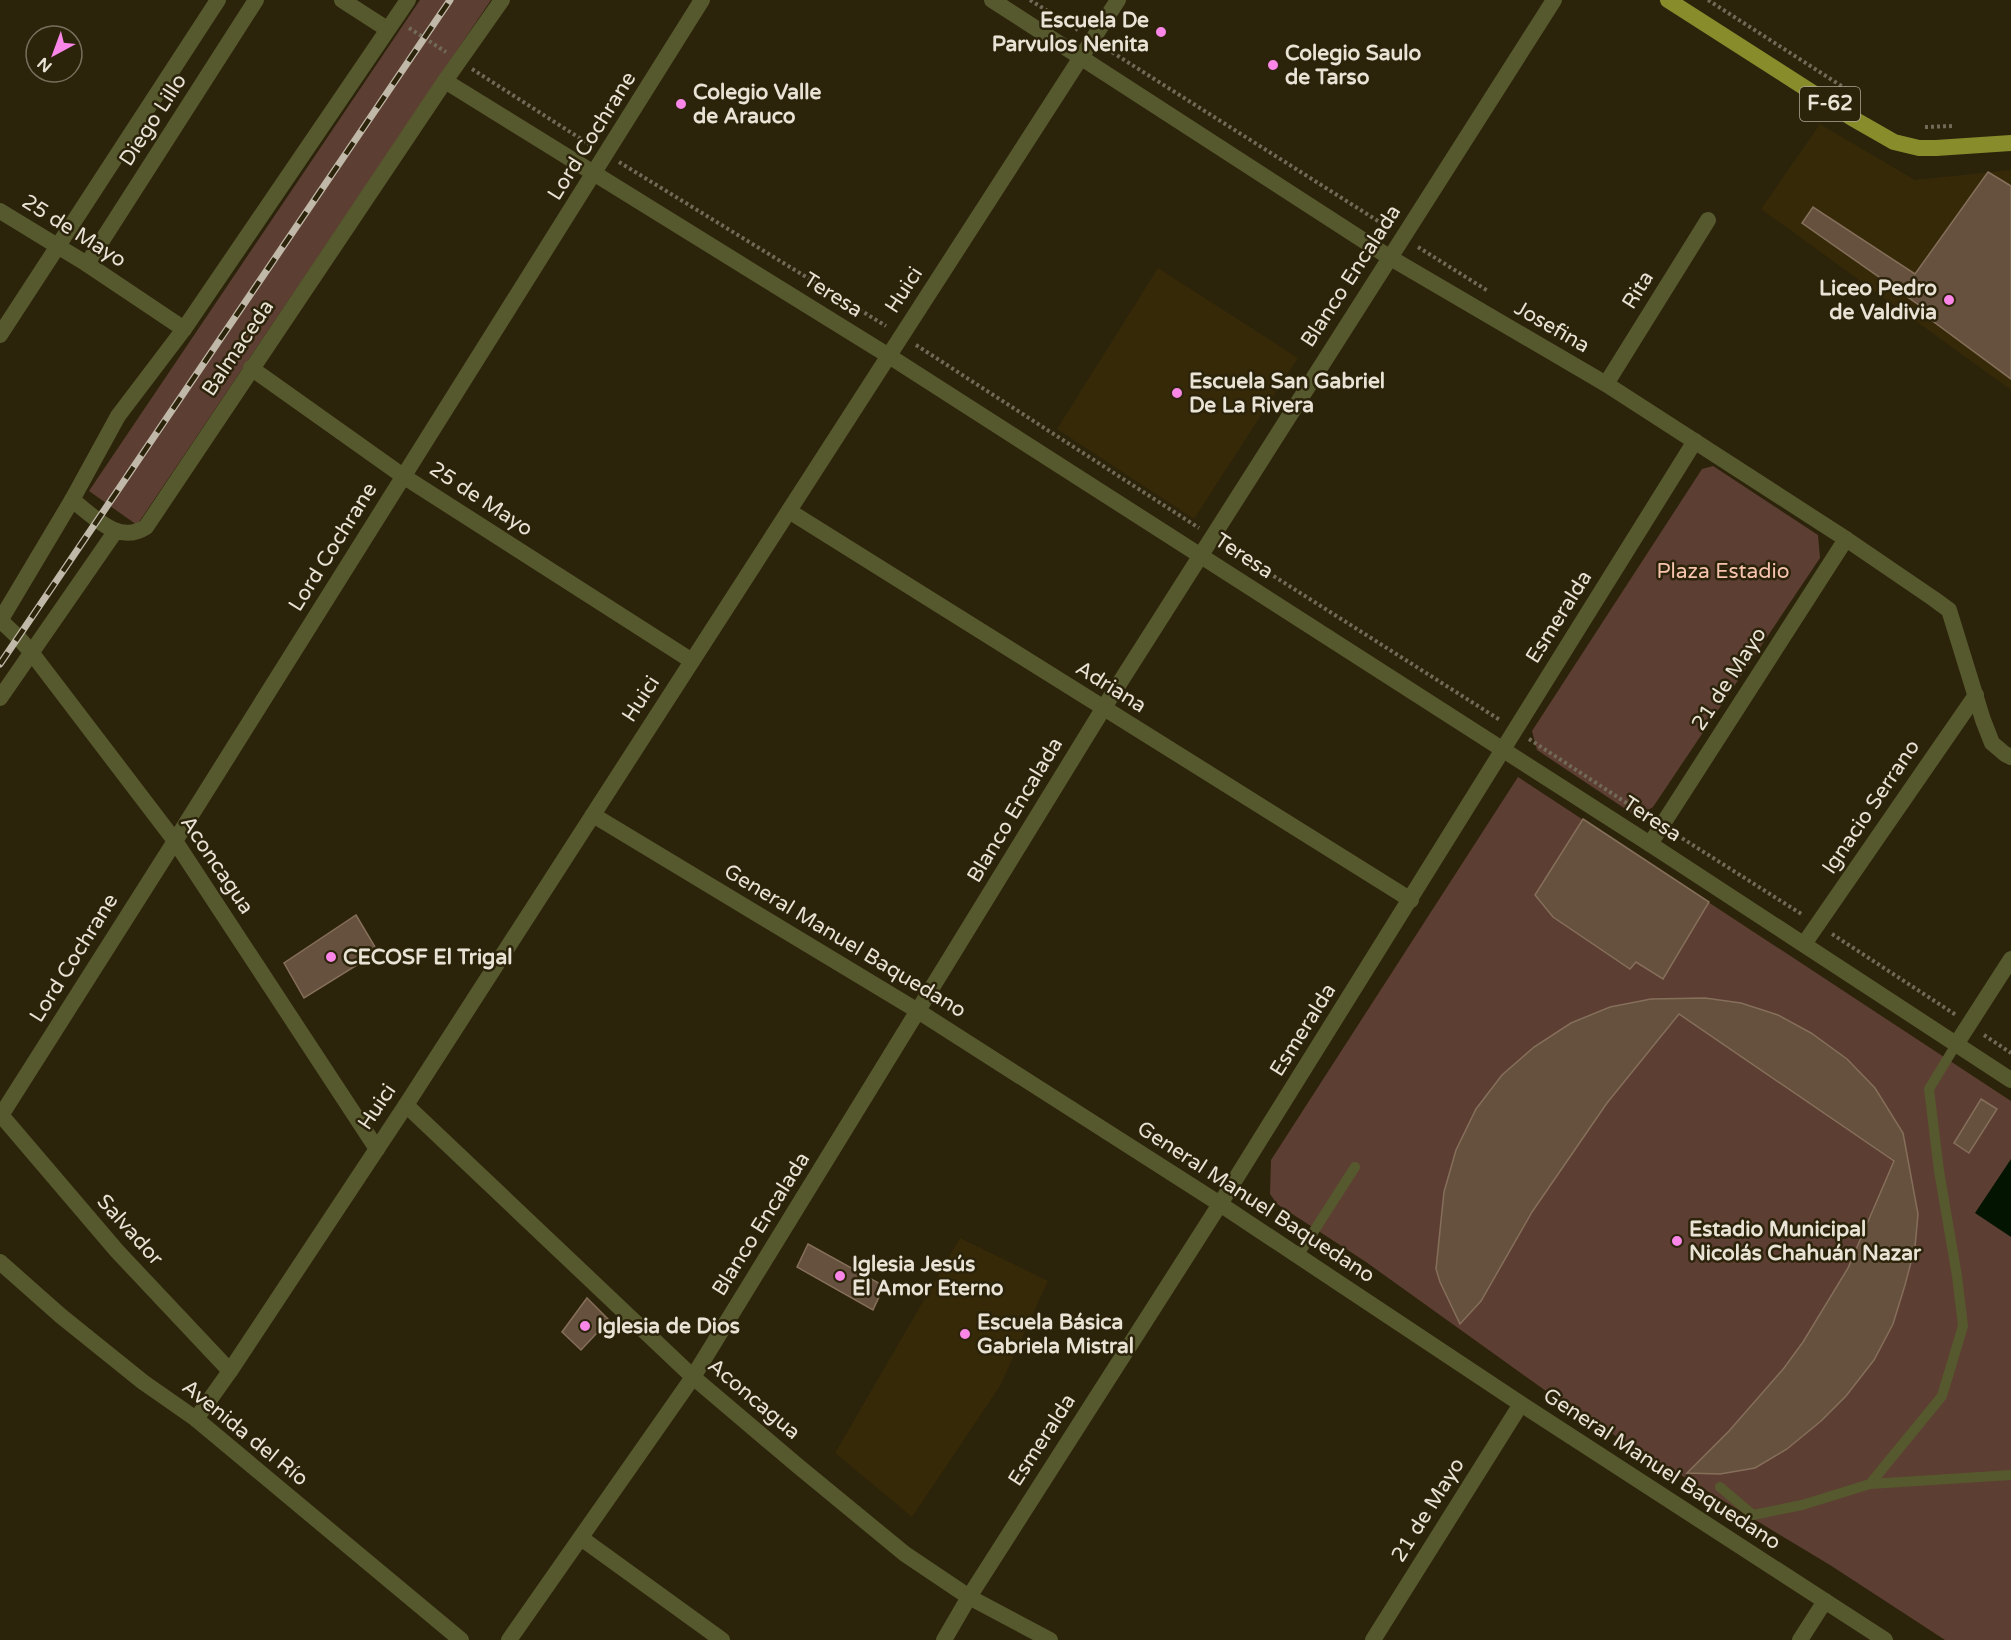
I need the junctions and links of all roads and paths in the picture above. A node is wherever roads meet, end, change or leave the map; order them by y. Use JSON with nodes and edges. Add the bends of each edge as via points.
{"nodes":[{"id":1,"x":218,"y":0,"type":"edge"},
{"id":2,"x":256,"y":0,"type":"edge"},
{"id":3,"x":342,"y":0,"type":"edge"},
{"id":4,"x":408,"y":0,"type":"edge"},
{"id":5,"x":502,"y":0,"type":"edge"},
{"id":6,"x":702,"y":0,"type":"edge"},
{"id":7,"x":992,"y":0,"type":"edge"},
{"id":8,"x":1118,"y":0,"type":"edge"},
{"id":9,"x":1554,"y":0,"type":"edge"},
{"id":10,"x":1668,"y":0,"type":"edge"},
{"id":11,"x":1708,"y":0,"type":"edge"},
{"id":12,"x":391,"y":24,"type":"junction"},
{"id":13,"x":1081,"y":57,"type":"junction"},
{"id":14,"x":459,"y":61,"type":"junction"},
{"id":15,"x":445,"y":81,"type":"junction"},
{"id":16,"x":1857,"y":97,"type":"dead end"},
{"id":17,"x":1958,"y":126,"type":"dead end"},
{"id":18,"x":1918,"y":127,"type":"dead end"},
{"id":19,"x":2011,"y":143,"type":"edge"},
{"id":20,"x":607,"y":155,"type":"junction"},
{"id":21,"x":595,"y":174,"type":"junction"},
{"id":22,"x":0,"y":211,"type":"edge"},
{"id":23,"x":1708,"y":220,"type":"dead end"},
{"id":24,"x":57,"y":247,"type":"junction"},
{"id":25,"x":1389,"y":258,"type":"junction"},
{"id":26,"x":87,"y":264,"type":"junction"},
{"id":27,"x":184,"y":329,"type":"junction"},
{"id":28,"x":0,"y":335,"type":"edge"},
{"id":29,"x":902,"y":336,"type":"junction"},
{"id":30,"x":889,"y":356,"type":"junction"},
{"id":31,"x":251,"y":368,"type":"junction"},
{"id":32,"x":1606,"y":384,"type":"junction"},
{"id":33,"x":1695,"y":441,"type":"junction"},
{"id":34,"x":403,"y":476,"type":"junction"},
{"id":35,"x":72,"y":500,"type":"junction"},
{"id":36,"x":789,"y":510,"type":"junction"},
{"id":37,"x":115,"y":532,"type":"junction"},
{"id":38,"x":1212,"y":536,"type":"junction"},
{"id":39,"x":1846,"y":539,"type":"junction"},
{"id":40,"x":1200,"y":554,"type":"junction"},
{"id":41,"x":0,"y":620,"type":"edge"},
{"id":42,"x":31,"y":652,"type":"junction"},
{"id":43,"x":692,"y":661,"type":"junction"},
{"id":44,"x":1976,"y":694,"type":"junction"},
{"id":45,"x":0,"y":698,"type":"edge"},
{"id":46,"x":1103,"y":709,"type":"junction"},
{"id":47,"x":1515,"y":730,"type":"junction"},
{"id":48,"x":1502,"y":750,"type":"junction"},
{"id":49,"x":2011,"y":757,"type":"edge"},
{"id":50,"x":593,"y":815,"type":"junction"},
{"id":51,"x":1662,"y":825,"type":"junction"},
{"id":52,"x":175,"y":841,"type":"junction"},
{"id":53,"x":1650,"y":844,"type":"junction"},
{"id":54,"x":1411,"y":900,"type":"junction"},
{"id":55,"x":1818,"y":924,"type":"junction"},
{"id":56,"x":1804,"y":944,"type":"junction"},
{"id":57,"x":2011,"y":959,"type":"edge"},
{"id":58,"x":918,"y":1011,"type":"junction"},
{"id":59,"x":1969,"y":1024,"type":"junction"},
{"id":60,"x":1957,"y":1043,"type":"junction"},
{"id":61,"x":2011,"y":1053,"type":"edge"},
{"id":62,"x":2011,"y":1080,"type":"edge"},
{"id":63,"x":406,"y":1105,"type":"junction"},
{"id":64,"x":1,"y":1116,"type":"edge"},
{"id":65,"x":377,"y":1149,"type":"junction"},
{"id":66,"x":1355,"y":1167,"type":"dead end"},
{"id":67,"x":1220,"y":1204,"type":"junction"},
{"id":68,"x":1298,"y":1256,"type":"junction"},
{"id":69,"x":0,"y":1262,"type":"edge"},
{"id":70,"x":230,"y":1371,"type":"junction"},
{"id":71,"x":693,"y":1377,"type":"junction"},
{"id":72,"x":1521,"y":1404,"type":"junction"},
{"id":73,"x":196,"y":1419,"type":"junction"},
{"id":74,"x":2011,"y":1475,"type":"edge"},
{"id":75,"x":1870,"y":1484,"type":"junction"},
{"id":76,"x":1720,"y":1487,"type":"dead end"},
{"id":77,"x":581,"y":1538,"type":"junction"},
{"id":78,"x":969,"y":1597,"type":"junction"},
{"id":79,"x":1825,"y":1601,"type":"junction"},
{"id":80,"x":461,"y":1640,"type":"edge"},
{"id":81,"x":509,"y":1640,"type":"edge"},
{"id":82,"x":722,"y":1640,"type":"edge"},
{"id":83,"x":944,"y":1640,"type":"edge"},
{"id":84,"x":1050,"y":1640,"type":"edge"},
{"id":85,"x":1373,"y":1640,"type":"edge"},
{"id":86,"x":1800,"y":1640,"type":"edge"},
{"id":87,"x":1885,"y":1640,"type":"edge"}],
"edges":[{"from":1,"to":24,"type":"street","name":"Diego Lillo"},
{"from":2,"to":26,"type":"street","name":"Diego Lillo"},
{"from":3,"to":12,"type":"street"},
{"from":4,"to":12,"type":"street"},
{"from":5,"to":14,"type":"street","name":"Balmaceda"},
{"from":6,"to":20,"type":"street","name":"Lord Cochrane"},
{"from":7,"to":13,"type":"street","name":"Josefina"},
{"from":8,"to":13,"type":"street","name":"Huici"},
{"from":9,"to":25,"type":"street","name":"Blanco Encalada"},
{"from":10,"to":19,"type":"main road","number":"F-62","via":[[1894,142],[1919,148]]},
{"from":11,"to":16,"type":"path"},
{"from":12,"to":14,"type":"path"},
{"from":12,"to":27,"type":"street"},
{"from":13,"to":25,"type":"street","name":"Josefina"},
{"from":13,"to":29,"type":"street","name":"Huici"},
{"from":14,"to":15,"type":"street","name":"Balmaceda"},
{"from":14,"to":20,"type":"path"},
{"from":15,"to":21,"type":"street","name":"Teresa"},
{"from":15,"to":31,"type":"street","name":"Balmaceda"},
{"from":17,"to":18,"type":"path"},
{"from":20,"to":21,"type":"street","name":"Lord Cochrane"},
{"from":20,"to":29,"type":"path"},
{"from":21,"to":30,"type":"street","name":"Teresa"},
{"from":21,"to":34,"type":"street","name":"Lord Cochrane"},
{"from":22,"to":24,"type":"street","name":"25 de Mayo"},
{"from":23,"to":32,"type":"street","name":"Rita"},
{"from":24,"to":26,"type":"street","name":"25 de Mayo"},
{"from":24,"to":28,"type":"street","name":"Diego Lillo"},
{"from":25,"to":32,"type":"street","name":"Josefina"},
{"from":25,"to":38,"type":"street","name":"Blanco Encalada"},
{"from":26,"to":27,"type":"street","name":"25 de Mayo"},
{"from":27,"to":35,"type":"street","via":[[118,416]]},
{"from":29,"to":30,"type":"street","name":"Huici"},
{"from":29,"to":38,"type":"path"},
{"from":30,"to":36,"type":"street","name":"Huici"},
{"from":30,"to":40,"type":"street","name":"Teresa"},
{"from":31,"to":34,"type":"street","name":"25 de Mayo"},
{"from":31,"to":37,"type":"street","name":"Balmaceda","via":[[146,527],[136,534]]},
{"from":32,"to":33,"type":"street","name":"Josefina"},
{"from":33,"to":39,"type":"street","name":"Josefina"},
{"from":33,"to":47,"type":"street","name":"Esmeralda"},
{"from":34,"to":43,"type":"street","name":"25 de Mayo"},
{"from":34,"to":52,"type":"street","name":"Lord Cochrane"},
{"from":35,"to":37,"type":"street"},
{"from":35,"to":41,"type":"street"},
{"from":36,"to":43,"type":"street","name":"Huici"},
{"from":36,"to":46,"type":"street","name":"Adriana"},
{"from":37,"to":42,"type":"street"},
{"from":38,"to":40,"type":"street","name":"Blanco Encalada"},
{"from":38,"to":47,"type":"path"},
{"from":39,"to":44,"type":"street","name":"Josefina","via":[[1949,610]]},
{"from":39,"to":51,"type":"street","name":"21 de Mayo"},
{"from":40,"to":46,"type":"street","name":"Blanco Encalada"},
{"from":40,"to":48,"type":"street","name":"Teresa"},
{"from":41,"to":42,"type":"street","name":"Aconcagua"},
{"from":42,"to":45,"type":"street"},
{"from":42,"to":52,"type":"street","name":"Aconcagua"},
{"from":43,"to":50,"type":"street","name":"Huici"},
{"from":44,"to":49,"type":"street","name":"Josefina","via":[[1992,743]]},
{"from":44,"to":55,"type":"street","name":"Ignacio Serrano"},
{"from":46,"to":54,"type":"street","name":"Adriana"},
{"from":46,"to":58,"type":"street","name":"Blanco Encalada"},
{"from":47,"to":48,"type":"street","name":"Esmeralda"},
{"from":47,"to":51,"type":"path"},
{"from":48,"to":53,"type":"street","name":"Teresa"},
{"from":48,"to":54,"type":"street","name":"Esmeralda"},
{"from":50,"to":58,"type":"street","name":"General Manuel Baquedano"},
{"from":50,"to":63,"type":"street","name":"Huici"},
{"from":51,"to":53,"type":"street","name":"21 de Mayo"},
{"from":51,"to":55,"type":"path"},
{"from":52,"to":64,"type":"street","name":"Lord Cochrane"},
{"from":52,"to":65,"type":"street","name":"Aconcagua"},
{"from":53,"to":56,"type":"street","name":"Teresa"},
{"from":54,"to":67,"type":"street","name":"Esmeralda"},
{"from":55,"to":56,"type":"street","name":"Ignacio Serrano"},
{"from":55,"to":59,"type":"path"},
{"from":56,"to":60,"type":"street","name":"Teresa"},
{"from":57,"to":59,"type":"street"},
{"from":58,"to":67,"type":"street","name":"General Manuel Baquedano"},
{"from":58,"to":71,"type":"street","name":"Blanco Encalada"},
{"from":59,"to":60,"type":"street"},
{"from":59,"to":61,"type":"path"},
{"from":60,"to":62,"type":"street","name":"Teresa"},
{"from":60,"to":75,"type":"lane","via":[[1929,1089],[1963,1326],[1942,1396]]},
{"from":63,"to":65,"type":"street","name":"Huici"},
{"from":63,"to":71,"type":"street","name":"Aconcagua"},
{"from":64,"to":70,"type":"street","name":"Salvador","via":[[117,1251]]},
{"from":65,"to":70,"type":"street","name":"Huici"},
{"from":66,"to":68,"type":"lane"},
{"from":67,"to":68,"type":"street","name":"General Manuel Baquedano"},
{"from":67,"to":78,"type":"street","name":"Esmeralda"},
{"from":68,"to":72,"type":"street","name":"General Manuel Baquedano"},
{"from":69,"to":73,"type":"street","name":"Avenida del Río","via":[[70,1324]]},
{"from":70,"to":73,"type":"street","name":"Huici"},
{"from":71,"to":77,"type":"street","name":"Blanco Encalada"},
{"from":71,"to":78,"type":"street","name":"Aconcagua","via":[[905,1554]]},
{"from":72,"to":79,"type":"street","name":"General Manuel Baquedano"},
{"from":72,"to":85,"type":"street","name":"21 de Mayo"},
{"from":73,"to":80,"type":"street","name":"Avenida del Río"},
{"from":74,"to":75,"type":"lane"},
{"from":75,"to":76,"type":"lane","via":[[1754,1515]]},
{"from":77,"to":81,"type":"street","name":"Blanco Encalada"},
{"from":77,"to":82,"type":"street"},
{"from":78,"to":83,"type":"street","name":"Esmeralda"},
{"from":78,"to":84,"type":"street","name":"Aconcagua"},
{"from":79,"to":86,"type":"street"},
{"from":79,"to":87,"type":"street","name":"General Manuel Baquedano"}]}
